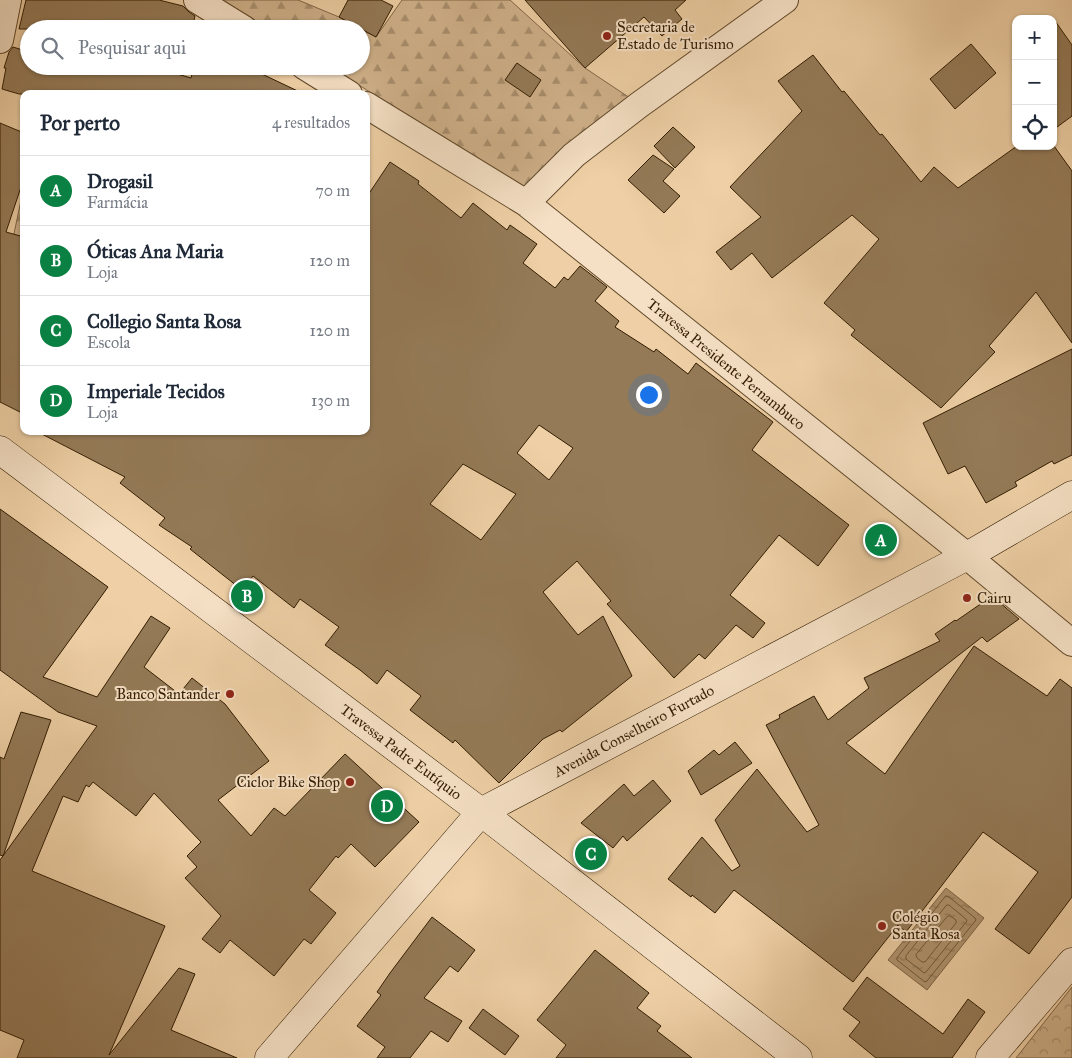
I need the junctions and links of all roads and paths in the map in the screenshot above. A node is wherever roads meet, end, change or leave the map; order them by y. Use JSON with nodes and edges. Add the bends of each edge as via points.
{"nodes":[{"id":1,"x":8,"y":0,"type":"edge"},
{"id":2,"x":197,"y":0,"type":"edge"},
{"id":3,"x":786,"y":0,"type":"edge"},
{"id":4,"x":229,"y":20,"type":"edge"},
{"id":5,"x":0,"y":40,"type":"edge"},
{"id":6,"x":318,"y":75,"type":"edge"},
{"id":7,"x":343,"y":90,"type":"edge"},
{"id":8,"x":370,"y":106,"type":"edge"},
{"id":9,"x":526,"y":203,"type":"junction"},
{"id":10,"x":0,"y":450,"type":"edge"},
{"id":11,"x":1072,"y":495,"type":"edge"},
{"id":12,"x":967,"y":556,"type":"junction"},
{"id":13,"x":1072,"y":643,"type":"edge"},
{"id":14,"x":481,"y":812,"type":"junction"},
{"id":15,"x":1072,"y":962,"type":"edge"},
{"id":16,"x":269,"y":1058,"type":"edge"},
{"id":17,"x":798,"y":1058,"type":"edge"},
{"id":18,"x":990,"y":1058,"type":"edge"}],
"edges":[{"from":1,"to":5,"type":"street"},
{"from":2,"to":4,"type":"street"},
{"from":3,"to":9,"type":"street","via":[[574,155]]},
{"from":6,"to":7,"type":"street"},
{"from":8,"to":9,"type":"street","name":"Travessa Presidente Pernambuco"},
{"from":9,"to":12,"type":"street","name":"Travessa Presidente Pernambuco"},
{"from":10,"to":14,"type":"main road","name":"Travessa Padre Eutíquio"},
{"from":11,"to":12,"type":"main road","name":"Avenida Conselheiro Furtado"},
{"from":12,"to":13,"type":"street","name":"Travessa Presidente Pernambuco"},
{"from":12,"to":14,"type":"main road","name":"Avenida Conselheiro Furtado"},
{"from":14,"to":16,"type":"main road","name":"Avenida Conselheiro Furtado"},
{"from":14,"to":17,"type":"main road","name":"Travessa Padre Eutíquio"},
{"from":15,"to":18,"type":"main road"}]}
